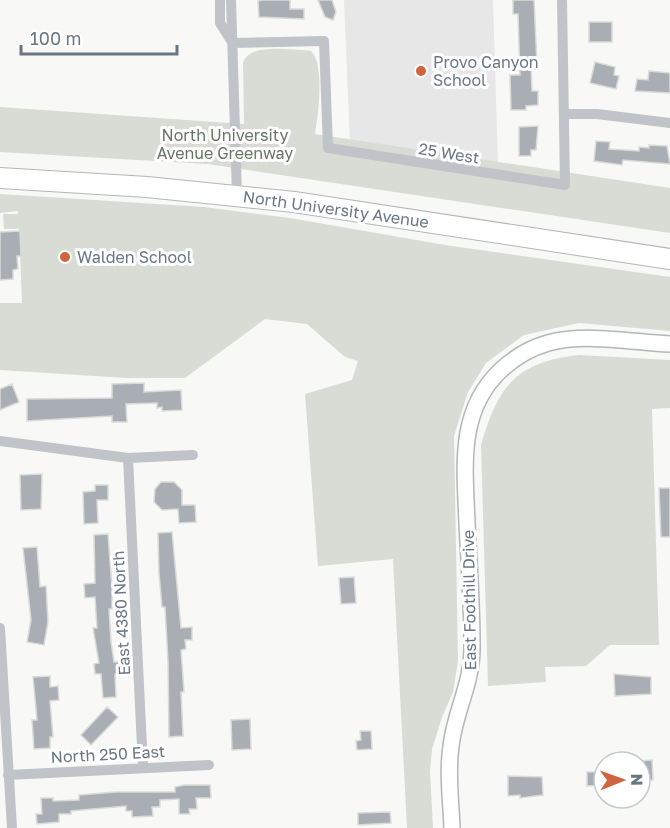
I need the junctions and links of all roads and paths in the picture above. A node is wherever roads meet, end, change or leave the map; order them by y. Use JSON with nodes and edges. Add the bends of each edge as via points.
{"nodes":[{"id":1,"x":220,"y":0,"type":"edge"},
{"id":2,"x":231,"y":0,"type":"edge"},
{"id":3,"x":562,"y":0,"type":"edge"},
{"id":4,"x":232,"y":43,"type":"junction"},
{"id":5,"x":565,"y":114,"type":"junction"},
{"id":6,"x":670,"y":123,"type":"edge"},
{"id":7,"x":0,"y":178,"type":"edge"},
{"id":8,"x":237,"y":196,"type":"junction"},
{"id":9,"x":670,"y":259,"type":"edge"},
{"id":10,"x":670,"y":344,"type":"edge"},
{"id":11,"x":0,"y":441,"type":"edge"},
{"id":12,"x":193,"y":455,"type":"dead end"},
{"id":13,"x":128,"y":458,"type":"junction"},
{"id":14,"x":0,"y":628,"type":"edge"},
{"id":15,"x":209,"y":765,"type":"dead end"},
{"id":16,"x":143,"y":767,"type":"junction"},
{"id":17,"x":8,"y":775,"type":"junction"},
{"id":18,"x":12,"y":828,"type":"edge"},
{"id":19,"x":452,"y":828,"type":"edge"}],
"edges":[{"from":1,"to":4,"type":"street","via":[[220,23]]},
{"from":2,"to":4,"type":"street"},
{"from":3,"to":5,"type":"street"},
{"from":4,"to":5,"type":"street","name":"25 West","via":[[324,41],[328,148],[565,185]]},
{"from":4,"to":8,"type":"street"},
{"from":5,"to":6,"type":"street"},
{"from":7,"to":8,"type":"highway","name":"North University Avenue"},
{"from":8,"to":9,"type":"highway","name":"North University Avenue"},
{"from":10,"to":19,"type":"main road","name":"East Foothill Drive","via":[[577,339],[548,343],[522,353],[494,376],[476,401],[466,434],[464,462],[472,662],[450,747]]},
{"from":11,"to":13,"type":"street"},
{"from":12,"to":13,"type":"street"},
{"from":13,"to":16,"type":"street","name":"East 4380 North"},
{"from":14,"to":17,"type":"street"},
{"from":15,"to":16,"type":"street","name":"North 250 East"},
{"from":16,"to":17,"type":"street","name":"North 250 East"},
{"from":17,"to":18,"type":"street"}]}
